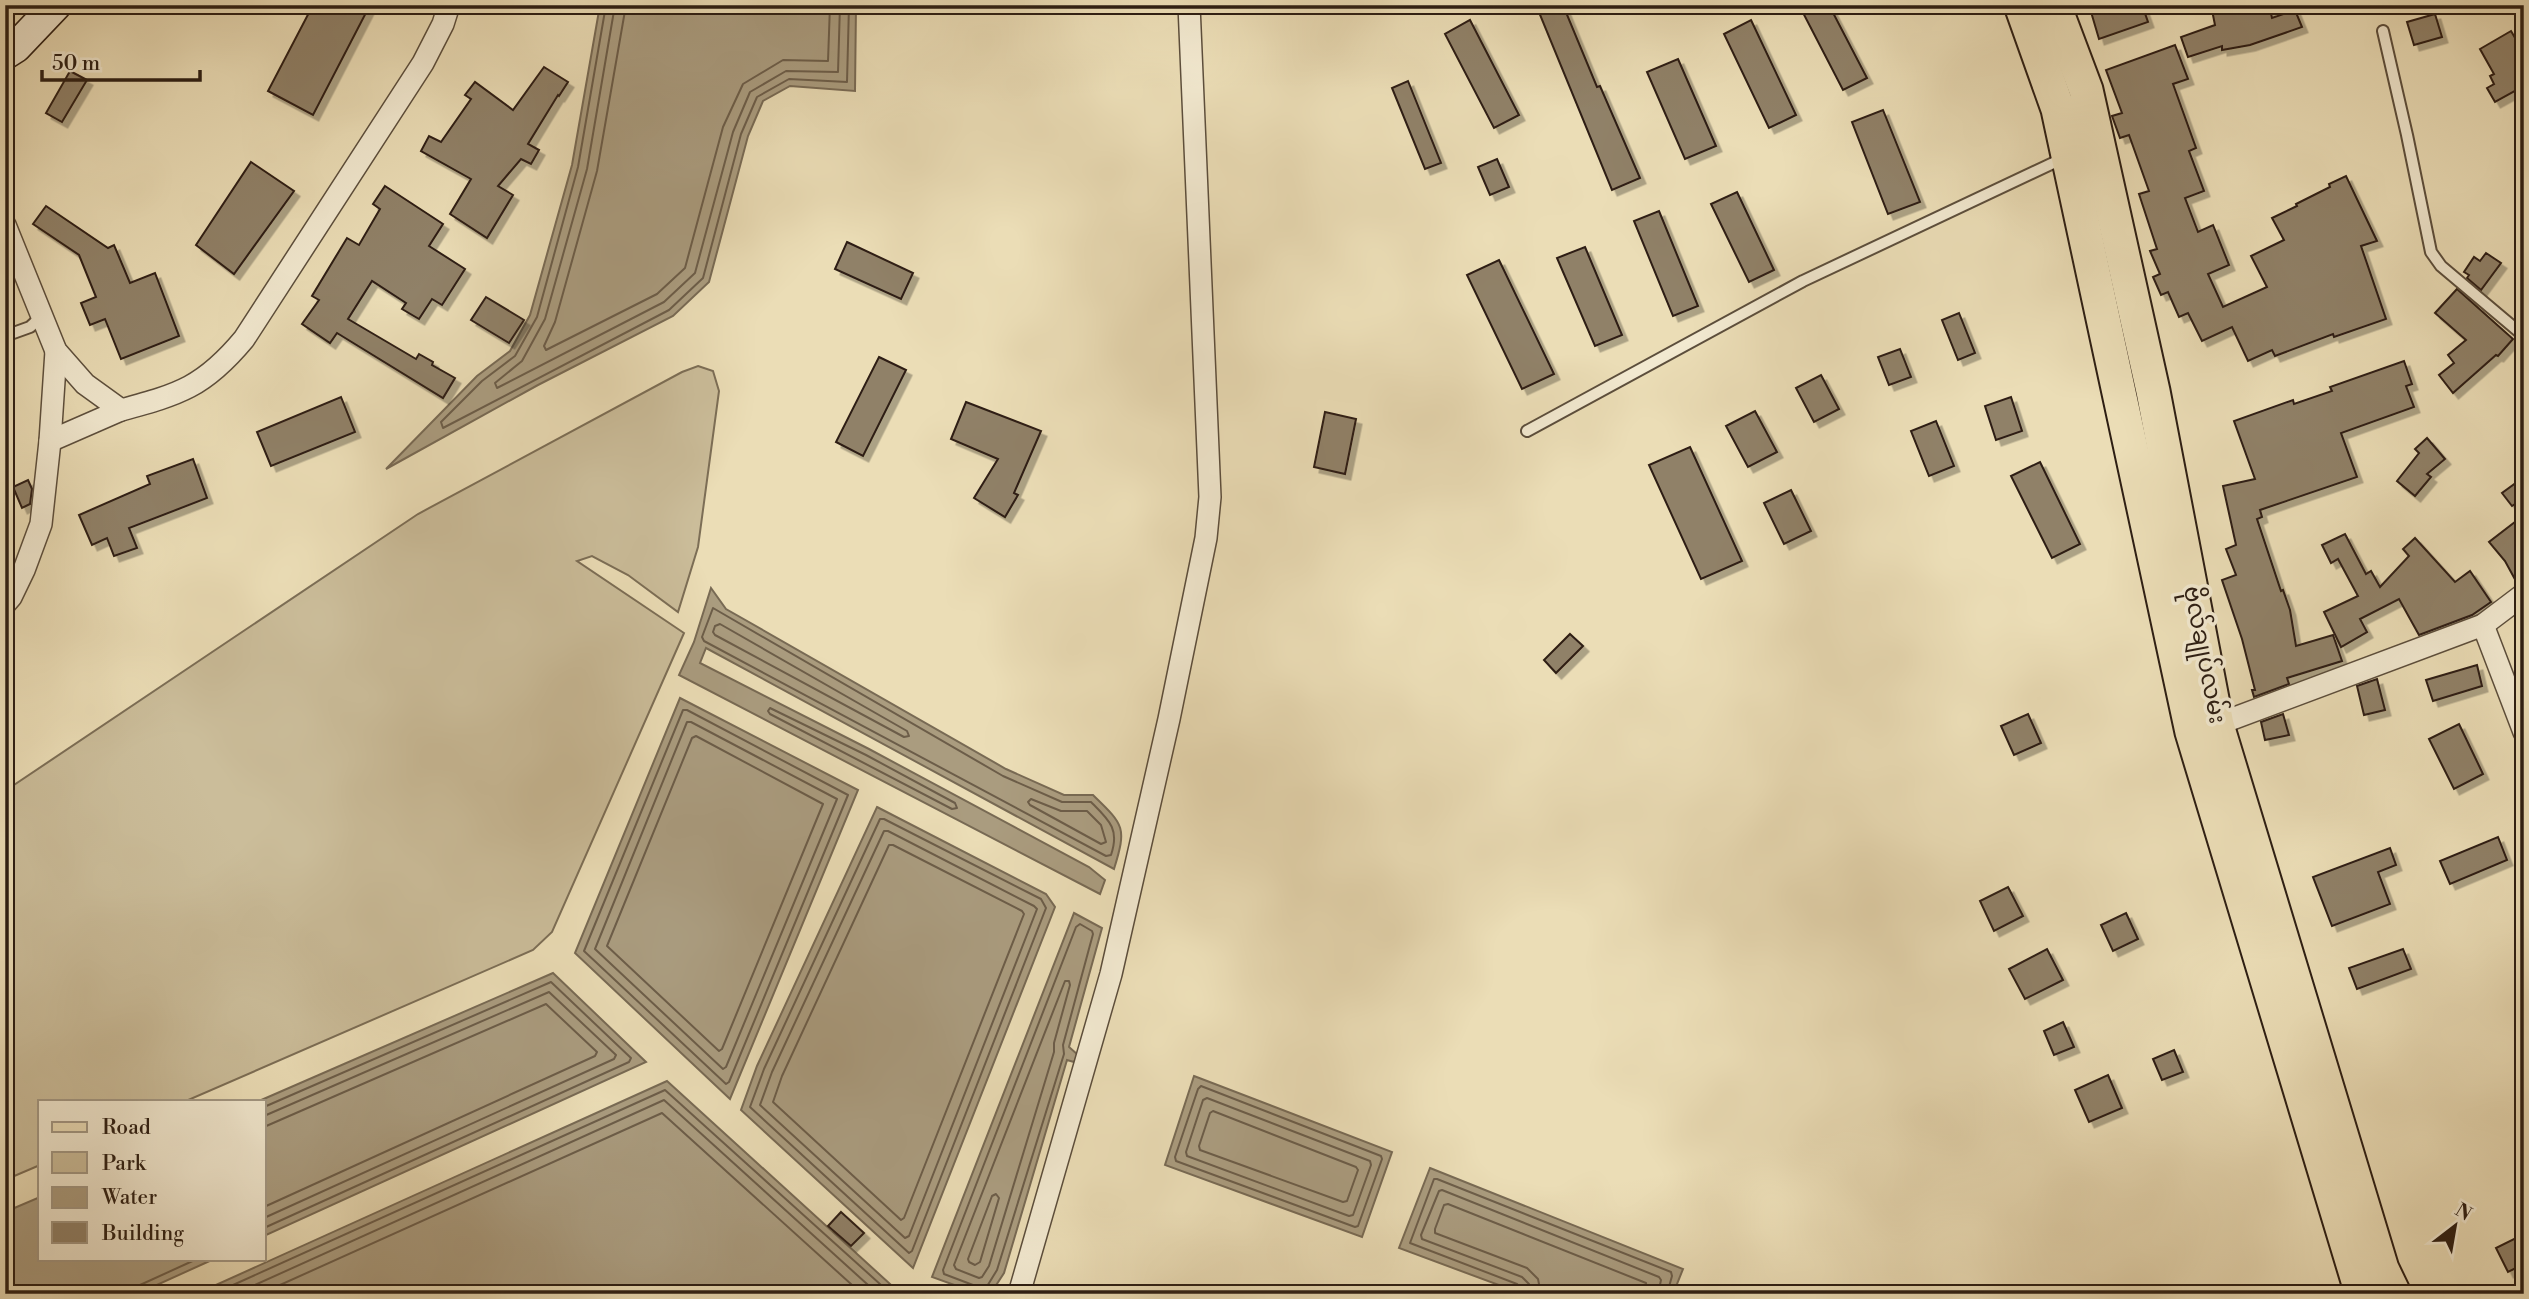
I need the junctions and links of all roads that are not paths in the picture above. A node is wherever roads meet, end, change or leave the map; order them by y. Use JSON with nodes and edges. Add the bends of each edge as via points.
{"nodes":[{"id":1,"x":56,"y":5,"type":"edge"},
{"id":2,"x":449,"y":5,"type":"edge"},
{"id":3,"x":1189,"y":5,"type":"edge"},
{"id":4,"x":2021,"y":5,"type":"edge"},
{"id":5,"x":2054,"y":5,"type":"edge"},
{"id":6,"x":2383,"y":31,"type":"dead end"},
{"id":7,"x":5,"y":54,"type":"edge"},
{"id":8,"x":2068,"y":156,"type":"junction"},
{"id":9,"x":5,"y":225,"type":"edge"},
{"id":10,"x":42,"y":316,"type":"junction"},
{"id":11,"x":2522,"y":332,"type":"edge"},
{"id":12,"x":5,"y":336,"type":"edge"},
{"id":13,"x":56,"y":351,"type":"junction"},
{"id":14,"x":121,"y":410,"type":"junction"},
{"id":15,"x":1527,"y":430,"type":"dead end"},
{"id":16,"x":50,"y":442,"type":"junction"},
{"id":17,"x":2524,"y":594,"type":"edge"},
{"id":18,"x":5,"y":604,"type":"edge"},
{"id":19,"x":2483,"y":625,"type":"junction"},
{"id":20,"x":2205,"y":729,"type":"junction"},
{"id":21,"x":2524,"y":732,"type":"edge"},
{"id":22,"x":1019,"y":1294,"type":"edge"},
{"id":23,"x":2362,"y":1294,"type":"edge"},
{"id":24,"x":2394,"y":1294,"type":"edge"}],
"edges":[{"from":1,"to":7,"type":"street"},
{"from":2,"to":14,"type":"street","via":[[423,63],[244,339],[199,383],[167,398]]},
{"from":3,"to":22,"type":"street","via":[[1210,496],[1206,538],[1111,974]]},
{"from":4,"to":8,"type":"main road","name":"ဗိုလ်ချုပ်လမ်း","via":[[2058,109]]},
{"from":5,"to":20,"type":"main road","name":"ဗိုလ်ချုပ်လမ်း","via":[[2087,90],[2153,391]]},
{"from":6,"to":11,"type":"lane","via":[[2431,252],[2441,266]]},
{"from":8,"to":15,"type":"lane","via":[[1803,281]]},
{"from":8,"to":20,"type":"main road","name":"ဗိုလ်ချုပ်လမ်း"},
{"from":9,"to":10,"type":"street"},
{"from":10,"to":12,"type":"lane","via":[[30,327]]},
{"from":10,"to":13,"type":"street"},
{"from":13,"to":14,"type":"street","via":[[85,384]]},
{"from":13,"to":16,"type":"street"},
{"from":14,"to":16,"type":"street"},
{"from":16,"to":18,"type":"street","via":[[41,524]]},
{"from":17,"to":19,"type":"street"},
{"from":19,"to":20,"type":"street"},
{"from":19,"to":21,"type":"street"},
{"from":20,"to":23,"type":"main road","name":"ဗိုလ်ချုပ်လမ်း"},
{"from":20,"to":24,"type":"main road","name":"ဗိုလ်ချုပ်လမ်း"}]}
